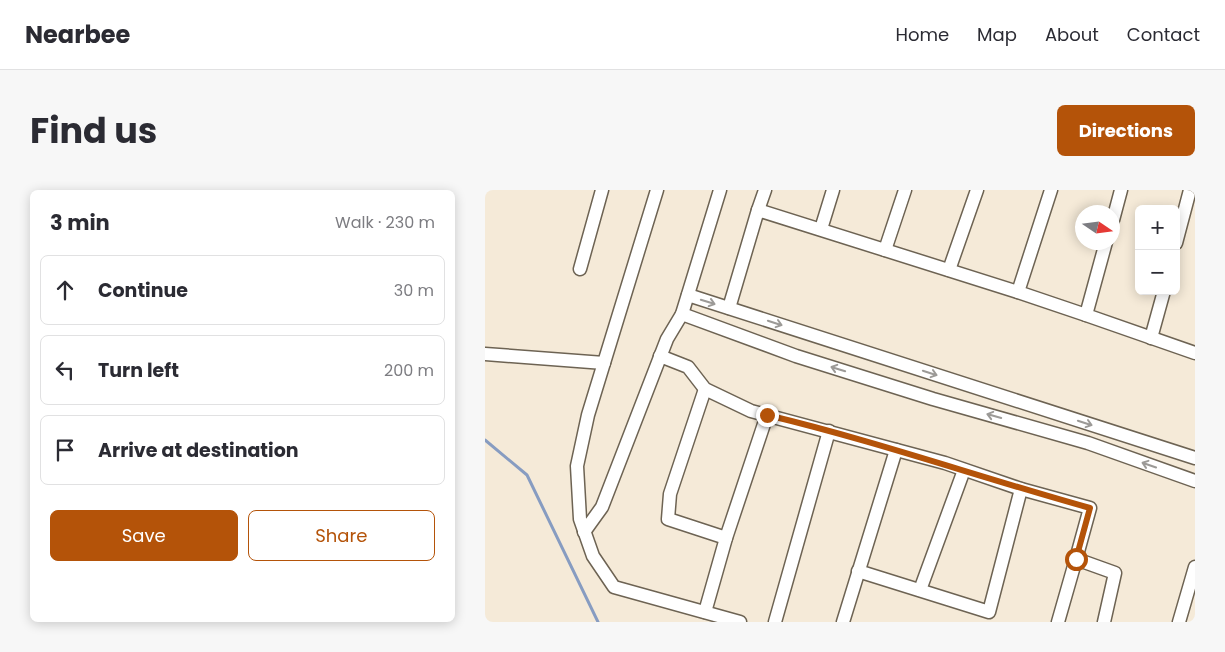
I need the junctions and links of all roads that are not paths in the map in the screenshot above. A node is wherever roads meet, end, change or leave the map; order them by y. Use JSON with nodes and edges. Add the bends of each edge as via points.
{"nodes":[{"id":1,"x":602,"y":190,"type":"edge"},
{"id":2,"x":657,"y":190,"type":"edge"},
{"id":3,"x":720,"y":190,"type":"edge"},
{"id":4,"x":765,"y":190,"type":"edge"},
{"id":5,"x":833,"y":190,"type":"edge"},
{"id":6,"x":905,"y":190,"type":"edge"},
{"id":7,"x":977,"y":190,"type":"edge"},
{"id":8,"x":1051,"y":190,"type":"edge"},
{"id":9,"x":1121,"y":190,"type":"edge"},
{"id":10,"x":1190,"y":190,"type":"edge"},
{"id":11,"x":1117,"y":205,"type":"edge"},
{"id":12,"x":758,"y":210,"type":"junction"},
{"id":13,"x":1180,"y":228,"type":"edge"},
{"id":14,"x":821,"y":229,"type":"junction"},
{"id":15,"x":885,"y":250,"type":"junction"},
{"id":16,"x":1104,"y":250,"type":"edge"},
{"id":17,"x":579,"y":269,"type":"dead end"},
{"id":18,"x":949,"y":270,"type":"junction"},
{"id":19,"x":1018,"y":292,"type":"junction"},
{"id":20,"x":688,"y":295,"type":"junction"},
{"id":21,"x":1163,"y":295,"type":"edge"},
{"id":22,"x":729,"y":308,"type":"junction"},
{"id":23,"x":682,"y":314,"type":"junction"},
{"id":24,"x":1086,"y":315,"type":"junction"},
{"id":25,"x":1151,"y":338,"type":"junction"},
{"id":26,"x":1195,"y":352,"type":"edge"},
{"id":27,"x":485,"y":354,"type":"edge"},
{"id":28,"x":660,"y":356,"type":"junction"},
{"id":29,"x":604,"y":363,"type":"junction"},
{"id":30,"x":705,"y":389,"type":"junction"},
{"id":31,"x":767,"y":415,"type":"junction"},
{"id":32,"x":829,"y":431,"type":"junction"},
{"id":33,"x":1125,"y":436,"type":"junction"},
{"id":34,"x":896,"y":450,"type":"junction"},
{"id":35,"x":1120,"y":454,"type":"junction"},
{"id":36,"x":1195,"y":458,"type":"edge"},
{"id":37,"x":964,"y":470,"type":"junction"},
{"id":38,"x":1195,"y":481,"type":"edge"},
{"id":39,"x":1021,"y":489,"type":"junction"},
{"id":40,"x":584,"y":532,"type":"junction"},
{"id":41,"x":726,"y":538,"type":"junction"},
{"id":42,"x":1076,"y":559,"type":"junction"},
{"id":43,"x":1195,"y":567,"type":"edge"},
{"id":44,"x":858,"y":571,"type":"junction"},
{"id":45,"x":920,"y":590,"type":"junction"},
{"id":46,"x":1191,"y":592,"type":"edge"},
{"id":47,"x":705,"y":612,"type":"junction"},
{"id":48,"x":987,"y":617,"type":"edge"},
{"id":49,"x":740,"y":622,"type":"edge"},
{"id":50,"x":775,"y":622,"type":"edge"},
{"id":51,"x":843,"y":622,"type":"edge"},
{"id":52,"x":1058,"y":622,"type":"edge"},
{"id":53,"x":1105,"y":622,"type":"edge"},
{"id":54,"x":1179,"y":622,"type":"edge"}],
"edges":[{"from":1,"to":17,"type":"street"},
{"from":2,"to":29,"type":"street"},
{"from":3,"to":20,"type":"street"},
{"from":4,"to":12,"type":"street"},
{"from":5,"to":14,"type":"street"},
{"from":6,"to":15,"type":"street"},
{"from":7,"to":18,"type":"street"},
{"from":8,"to":19,"type":"street"},
{"from":9,"to":11,"type":"street"},
{"from":10,"to":13,"type":"street"},
{"from":12,"to":14,"type":"street"},
{"from":12,"to":22,"type":"street"},
{"from":14,"to":15,"type":"street"},
{"from":15,"to":18,"type":"street"},
{"from":16,"to":24,"type":"street"},
{"from":18,"to":19,"type":"street"},
{"from":19,"to":24,"type":"street"},
{"from":20,"to":22,"type":"street","one_way":true},
{"from":20,"to":23,"type":"street"},
{"from":21,"to":25,"type":"street"},
{"from":22,"to":33,"type":"street","one_way":true},
{"from":23,"to":28,"type":"street"},
{"from":35,"to":23,"type":"street","one_way":true,"via":[[796,356]]},
{"from":24,"to":25,"type":"street"},
{"from":25,"to":26,"type":"street"},
{"from":27,"to":29,"type":"street"},
{"from":28,"to":30,"type":"street","via":[[688,367]]},
{"from":28,"to":40,"type":"street","via":[[602,507]]},
{"from":29,"to":40,"type":"street","via":[[577,466],[580,519]]},
{"from":30,"to":31,"type":"street","via":[[751,412]]},
{"from":30,"to":41,"type":"street","via":[[670,494],[668,519]]},
{"from":31,"to":32,"type":"street"},
{"from":31,"to":41,"type":"street"},
{"from":32,"to":34,"type":"street"},
{"from":32,"to":50,"type":"street"},
{"from":33,"to":35,"type":"street"},
{"from":33,"to":36,"type":"street"},
{"from":34,"to":37,"type":"street"},
{"from":34,"to":44,"type":"street"},
{"from":38,"to":35,"type":"street","one_way":true},
{"from":37,"to":39,"type":"street"},
{"from":37,"to":45,"type":"street"},
{"from":39,"to":42,"type":"street","via":[[1090,508]]},
{"from":39,"to":48,"type":"street"},
{"from":40,"to":47,"type":"street","via":[[593,556],[614,587]]},
{"from":41,"to":47,"type":"street"},
{"from":42,"to":52,"type":"street"},
{"from":42,"to":53,"type":"street","via":[[1115,573]]},
{"from":43,"to":46,"type":"street"},
{"from":44,"to":45,"type":"street"},
{"from":44,"to":51,"type":"street"},
{"from":45,"to":48,"type":"street"},
{"from":46,"to":54,"type":"street"},
{"from":47,"to":49,"type":"street"}]}
